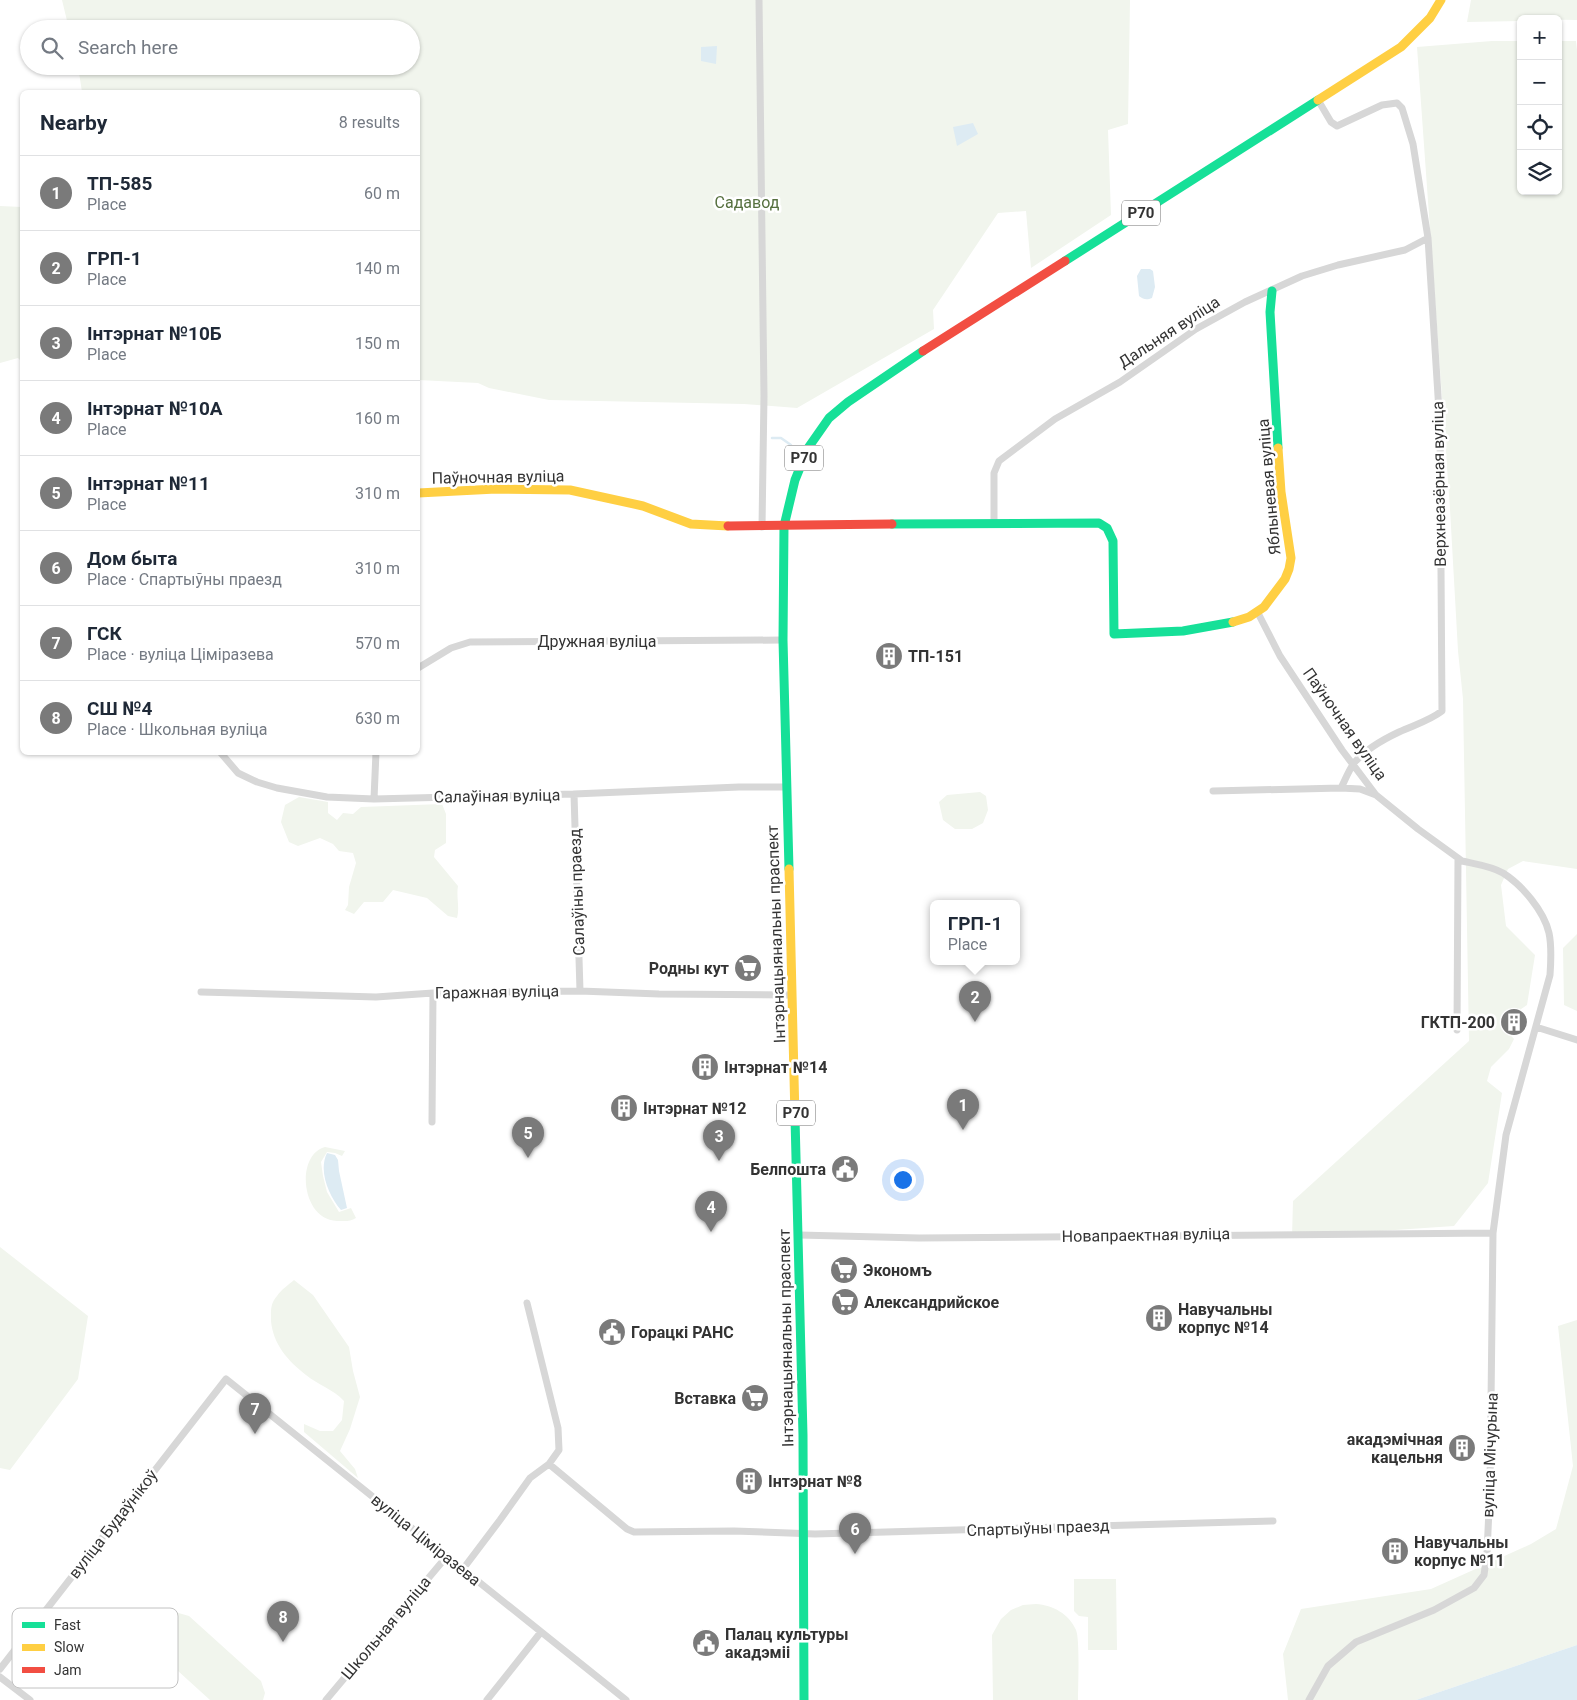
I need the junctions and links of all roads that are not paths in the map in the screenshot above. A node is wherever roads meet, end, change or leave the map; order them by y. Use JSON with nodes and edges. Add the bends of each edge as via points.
{"nodes":[{"id":1,"x":759,"y":0,"type":"edge"},
{"id":2,"x":1441,"y":0,"type":"edge"},
{"id":3,"x":1318,"y":100,"type":"junction"},
{"id":4,"x":1428,"y":238,"type":"junction"},
{"id":5,"x":1272,"y":291,"type":"junction"},
{"id":6,"x":420,"y":493,"type":"edge"},
{"id":7,"x":994,"y":523,"type":"junction"},
{"id":8,"x":784,"y":526,"type":"junction"},
{"id":9,"x":762,"y":527,"type":"junction"},
{"id":10,"x":1258,"y":613,"type":"junction"},
{"id":11,"x":783,"y":640,"type":"junction"},
{"id":12,"x":420,"y":667,"type":"edge"},
{"id":13,"x":223,"y":755,"type":"edge"},
{"id":14,"x":376,"y":755,"type":"edge"},
{"id":15,"x":1354,"y":764,"type":"junction"},
{"id":16,"x":787,"y":788,"type":"junction"},
{"id":17,"x":1341,"y":788,"type":"junction"},
{"id":18,"x":1213,"y":791,"type":"dead end"},
{"id":19,"x":574,"y":794,"type":"junction"},
{"id":20,"x":1376,"y":795,"type":"junction"},
{"id":21,"x":374,"y":799,"type":"junction"},
{"id":22,"x":1458,"y":858,"type":"junction"},
{"id":23,"x":580,"y":991,"type":"junction"},
{"id":24,"x":201,"y":992,"type":"dead end"},
{"id":25,"x":433,"y":993,"type":"junction"},
{"id":26,"x":792,"y":994,"type":"junction"},
{"id":27,"x":1536,"y":1028,"type":"junction"},
{"id":28,"x":1457,"y":1030,"type":"dead end"},
{"id":29,"x":1577,"y":1040,"type":"edge"},
{"id":30,"x":432,"y":1122,"type":"dead end"},
{"id":31,"x":1493,"y":1233,"type":"junction"},
{"id":32,"x":799,"y":1235,"type":"junction"},
{"id":33,"x":527,"y":1303,"type":"dead end"},
{"id":34,"x":226,"y":1379,"type":"joint"},
{"id":35,"x":549,"y":1464,"type":"junction"},
{"id":36,"x":1273,"y":1521,"type":"dead end"},
{"id":37,"x":804,"y":1534,"type":"junction"},
{"id":38,"x":447,"y":1556,"type":"junction"},
{"id":39,"x":463,"y":1570,"type":"junction"},
{"id":40,"x":48,"y":1608,"type":"edge"},
{"id":41,"x":541,"y":1632,"type":"junction"},
{"id":42,"x":12,"y":1654,"type":"edge"},
{"id":43,"x":0,"y":1669,"type":"edge"},
{"id":44,"x":0,"y":1677,"type":"edge"},
{"id":45,"x":12,"y":1686,"type":"edge"},
{"id":46,"x":14,"y":1688,"type":"edge"},
{"id":47,"x":30,"y":1700,"type":"edge"},
{"id":48,"x":326,"y":1700,"type":"edge"},
{"id":49,"x":487,"y":1700,"type":"edge"},
{"id":50,"x":626,"y":1700,"type":"edge"},
{"id":51,"x":804,"y":1700,"type":"edge"},
{"id":52,"x":1309,"y":1700,"type":"edge"}],
"edges":[{"from":1,"to":9,"type":"street","via":[[764,396]]},
{"from":2,"to":3,"type":"main road","number":"Р70","via":[[1430,18],[1401,47]]},
{"from":3,"to":4,"type":"street","name":"Верхнеазёрная вуліца","via":[[1336,126],[1382,104],[1398,103],[1402,108],[1413,144]]},
{"from":3,"to":8,"type":"main road","number":"Р70","via":[[848,402],[829,418],[808,448],[795,480]]},
{"from":4,"to":5,"type":"street","name":"Дальняя вуліца","via":[[1405,250],[1302,276]]},
{"from":4,"to":15,"type":"street","name":"Верхнеазёрная вуліца","via":[[1440,427],[1442,711],[1381,742]]},
{"from":5,"to":7,"type":"street","name":"Дальняя вуліца","via":[[1196,329],[1120,382],[1055,419],[1000,461],[994,473]]},
{"from":5,"to":10,"type":"main road","name":"Яблыневая вуліца","via":[[1270,328],[1281,492],[1292,558],[1285,579]]},
{"from":6,"to":9,"type":"main road","name":"Паўночная вуліца","via":[[570,490],[643,506],[691,524]]},
{"from":7,"to":8,"type":"main road"},
{"from":7,"to":10,"type":"main road","via":[[1096,522],[1105,525],[1114,546],[1114,634],[1212,627]]},
{"from":8,"to":9,"type":"main road","name":"Паўночная вуліца"},
{"from":8,"to":11,"type":"main road","name":"Інтэрнацыянальны праспект","number":"Р70"},
{"from":10,"to":15,"type":"street","name":"Паўночная вуліца","via":[[1280,656]]},
{"from":11,"to":12,"type":"street","name":"Дружная вуліца","via":[[470,642],[451,648]]},
{"from":11,"to":16,"type":"main road","name":"Інтэрнацыянальны праспект","number":"Р70"},
{"from":13,"to":21,"type":"street","name":"Салаўіная вуліца","via":[[238,772],[277,788],[327,797]]},
{"from":14,"to":21,"type":"street"},
{"from":15,"to":17,"type":"street","name":"Верхнеазёрная вуліца"},
{"from":15,"to":20,"type":"street","name":"Паўночная вуліца"},
{"from":16,"to":19,"type":"street","name":"Салаўіная вуліца"},
{"from":16,"to":26,"type":"main road","name":"Інтэрнацыянальны праспект","number":"Р70"},
{"from":17,"to":18,"type":"street"},
{"from":17,"to":20,"type":"street"},
{"from":19,"to":21,"type":"street","name":"Салаўіная вуліца"},
{"from":19,"to":23,"type":"street","name":"Салаўіны праезд"},
{"from":20,"to":22,"type":"street","name":"Паўночная вуліца"},
{"from":22,"to":27,"type":"street","name":"Паўночная вуліца","via":[[1502,872],[1524,890],[1548,930],[1552,955],[1550,975]]},
{"from":22,"to":28,"type":"street"},
{"from":23,"to":25,"type":"street","name":"Гаражная вуліца"},
{"from":23,"to":26,"type":"street","name":"Гаражная вуліца"},
{"from":24,"to":25,"type":"street","name":"Гаражная вуліца","via":[[376,996]]},
{"from":25,"to":30,"type":"street"},
{"from":26,"to":32,"type":"main road","name":"Інтэрнацыянальны праспект","number":"Р70"},
{"from":27,"to":29,"type":"street"},
{"from":27,"to":31,"type":"street","name":"вуліца Мічурына","via":[[1506,1135]]},
{"from":31,"to":32,"type":"street","name":"Новапраектная вуліца","via":[[919,1238]]},
{"from":31,"to":52,"type":"street","name":"вуліца Мічурына","via":[[1490,1488],[1484,1575],[1474,1588],[1434,1610],[1356,1642],[1328,1666]]},
{"from":32,"to":37,"type":"main road","name":"Інтэрнацыянальны праспект","number":"Р70"},
{"from":33,"to":35,"type":"street","via":[[558,1428],[559,1450]]},
{"from":34,"to":38,"type":"street","name":"вуліца Ціміразева"},
{"from":34,"to":40,"type":"street","name":"вуліца Будаўнікоў"},
{"from":35,"to":37,"type":"street","name":"Спартыўны праезд","via":[[627,1530],[634,1532],[734,1530]]},
{"from":35,"to":39,"type":"street","via":[[530,1478]]},
{"from":36,"to":37,"type":"street","name":"Спартыўны праезд"},
{"from":37,"to":51,"type":"main road","name":"Інтэрнацыянальны праспект","number":"Р70"},
{"from":38,"to":39,"type":"street","name":"вуліца Ціміразева"},
{"from":38,"to":48,"type":"street","name":"Школьная вуліца"},
{"from":39,"to":41,"type":"street","name":"вуліца Ціміразева"},
{"from":41,"to":49,"type":"street"},
{"from":41,"to":50,"type":"street","name":"вуліца Ціміразева"},
{"from":42,"to":43,"type":"street","name":"вуліца Будаўнікоў"},
{"from":44,"to":45,"type":"street"},
{"from":46,"to":47,"type":"street"}]}
